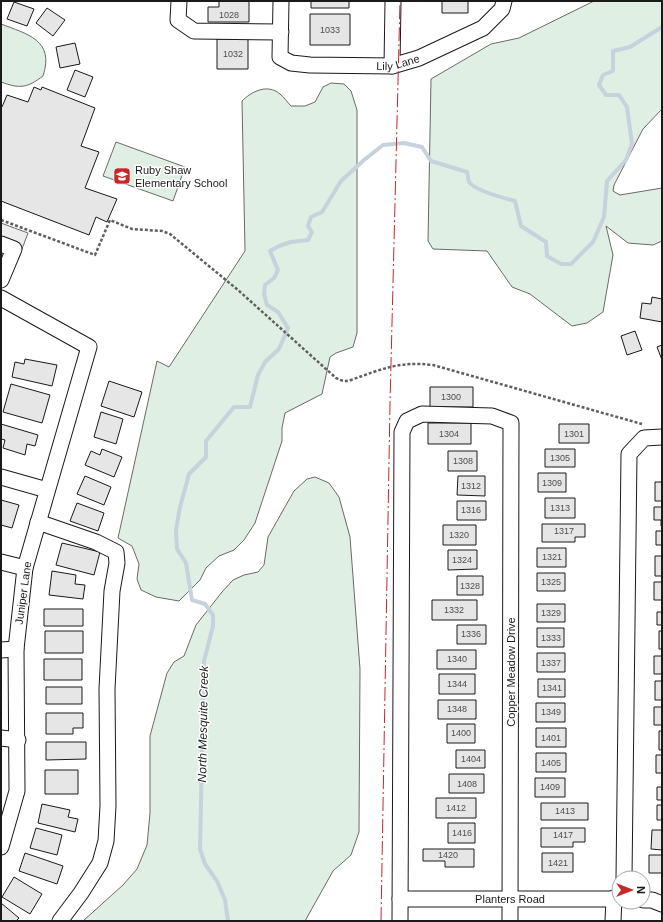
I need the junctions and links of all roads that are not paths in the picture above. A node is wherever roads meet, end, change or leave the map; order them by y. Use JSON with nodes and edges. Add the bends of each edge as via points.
{"nodes":[{"id":1,"x":179,"y":1,"type":"edge"},
{"id":2,"x":281,"y":1,"type":"edge"},
{"id":3,"x":393,"y":1,"type":"edge"},
{"id":4,"x":503,"y":5,"type":"edge"},
{"id":5,"x":281,"y":32,"type":"junction"},
{"id":6,"x":392,"y":66,"type":"junction"},
{"id":7,"x":1,"y":244,"type":"edge"},
{"id":8,"x":1,"y":280,"type":"edge"},
{"id":9,"x":1,"y":298,"type":"edge"},
{"id":10,"x":662,"y":437,"type":"edge"},
{"id":11,"x":1,"y":477,"type":"edge"},
{"id":12,"x":47,"y":490,"type":"junction"},
{"id":13,"x":38,"y":522,"type":"junction"},
{"id":14,"x":1,"y":562,"type":"edge"},
{"id":15,"x":25,"y":568,"type":"junction"},
{"id":16,"x":16,"y":649,"type":"junction"},
{"id":17,"x":1,"y":650,"type":"edge"},
{"id":18,"x":1,"y":738,"type":"edge"},
{"id":19,"x":18,"y":740,"type":"junction"},
{"id":20,"x":1,"y":847,"type":"edge"},
{"id":21,"x":624,"y":870,"type":"edge"},
{"id":22,"x":400,"y":898,"type":"junction"},
{"id":23,"x":611,"y":898,"type":"edge"},
{"id":24,"x":510,"y":899,"type":"junction"},
{"id":25,"x":651,"y":900,"type":"edge"},
{"id":26,"x":662,"y":904,"type":"edge"},
{"id":27,"x":614,"y":910,"type":"edge"},
{"id":28,"x":60,"y":921,"type":"edge"},
{"id":29,"x":400,"y":921,"type":"edge"},
{"id":30,"x":510,"y":921,"type":"edge"},
{"id":31,"x":613,"y":921,"type":"edge"}],
"edges":[{"from":1,"to":5,"type":"street","via":[[178,20],[194,31]]},
{"from":2,"to":5,"type":"street"},
{"from":3,"to":6,"type":"street"},
{"from":4,"to":6,"type":"street","name":"Lily Lane","via":[[483,28],[419,58]]},
{"from":5,"to":6,"type":"street","name":"Lily Lane","via":[[280,57],[290,63]]},
{"from":7,"to":8,"type":"street","via":[[14,249]]},
{"from":9,"to":12,"type":"street","name":"Juniper Lane","via":[[90,347]]},
{"from":10,"to":21,"type":"street","via":[[644,438],[629,454]]},
{"from":11,"to":12,"type":"street"},
{"from":12,"to":13,"type":"street","name":"Juniper Lane"},
{"from":13,"to":15,"type":"street","name":"Juniper Lane"},
{"from":13,"to":28,"type":"street","via":[[96,542],[116,552],[117,563],[112,591],[107,689],[106,841],[100,863]]},
{"from":14,"to":15,"type":"street"},
{"from":15,"to":16,"type":"street","name":"Juniper Lane"},
{"from":16,"to":17,"type":"street"},
{"from":16,"to":19,"type":"street","name":"Juniper Lane"},
{"from":18,"to":19,"type":"street"},
{"from":19,"to":20,"type":"street","name":"Juniper Lane","via":[[17,791]]},
{"from":22,"to":24,"type":"street","name":"Planters Road"},
{"from":22,"to":24,"type":"street","name":"Copper Meadow Drive","via":[[402,432],[406,421],[422,414],[492,416],[512,423]]},
{"from":22,"to":29,"type":"street"},
{"from":23,"to":24,"type":"street","name":"Planters Road"},
{"from":24,"to":30,"type":"street","name":"Copper Meadow Drive"},
{"from":25,"to":26,"type":"street"},
{"from":27,"to":31,"type":"street"}]}
